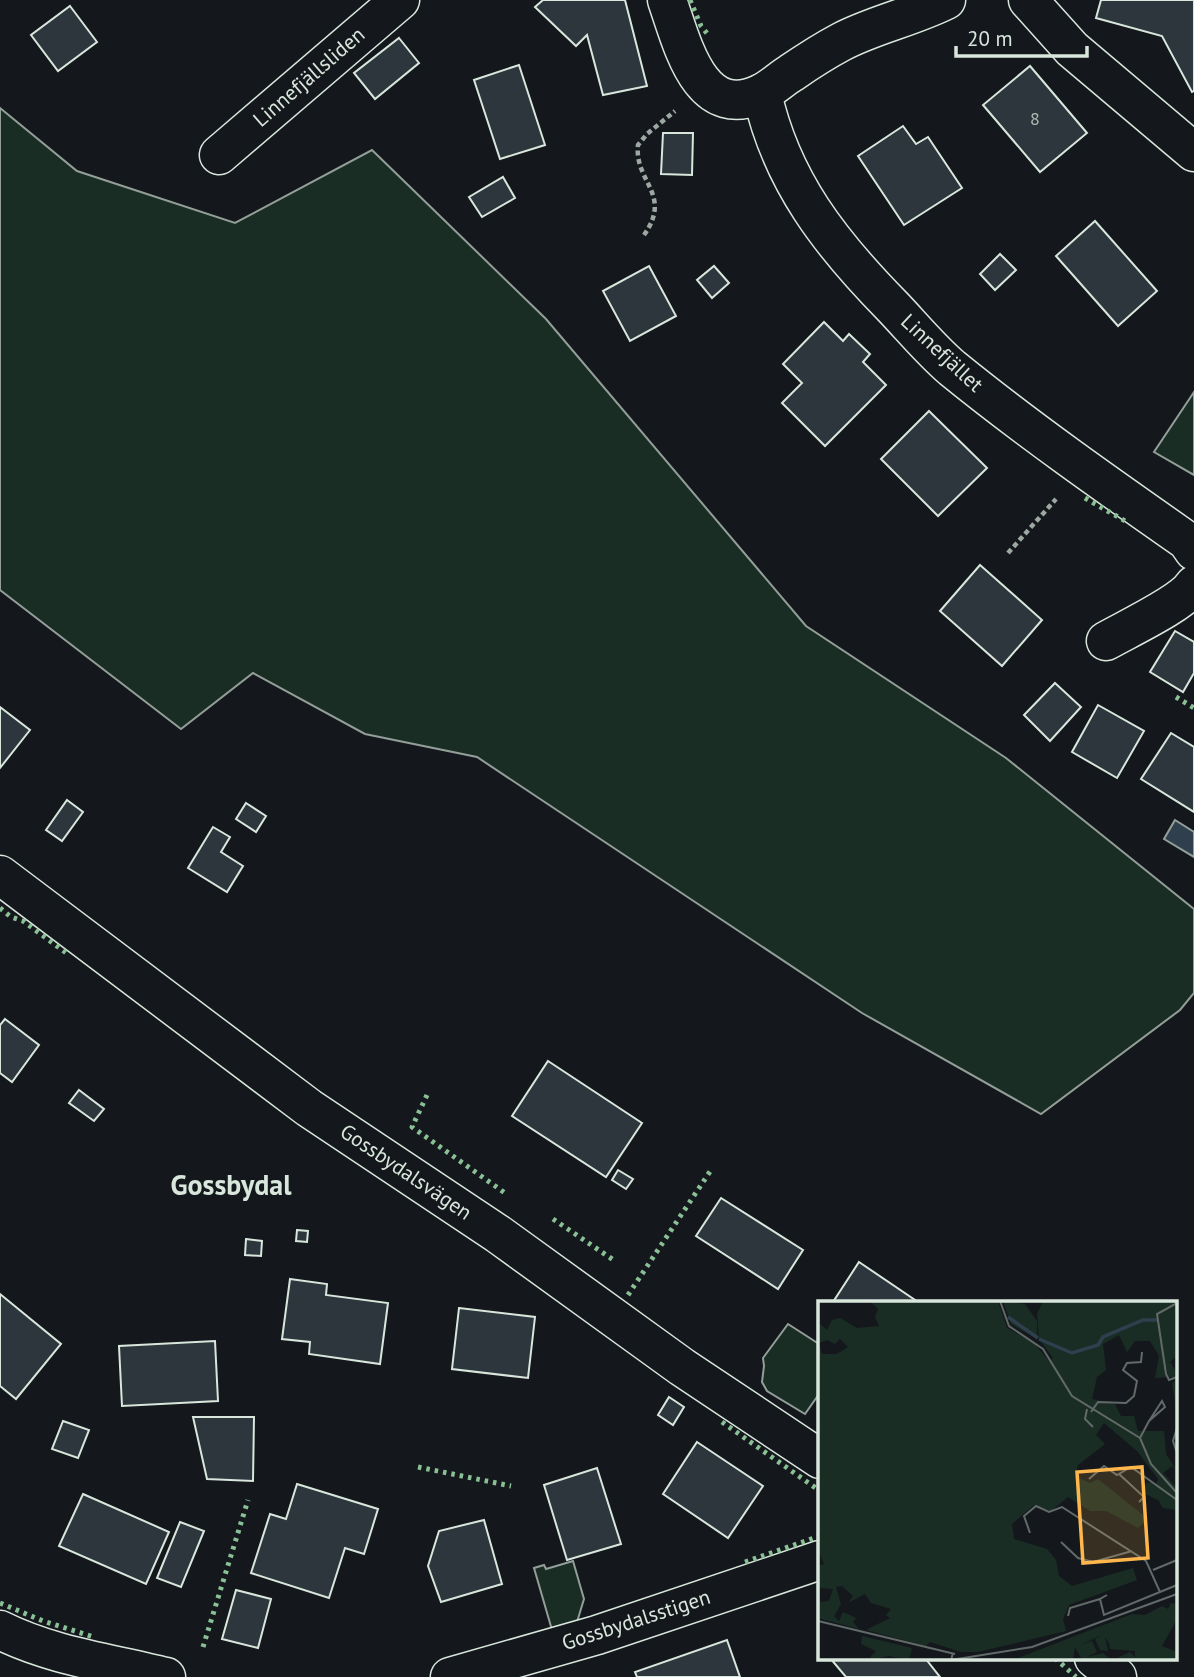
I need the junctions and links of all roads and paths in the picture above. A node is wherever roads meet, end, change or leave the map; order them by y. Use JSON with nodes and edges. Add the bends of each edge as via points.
{"nodes":[{"id":1,"x":400,"y":0,"type":"edge"},
{"id":2,"x":667,"y":0,"type":"edge"},
{"id":3,"x":946,"y":0,"type":"edge"},
{"id":4,"x":1028,"y":0,"type":"edge"},
{"id":5,"x":706,"y":86,"type":"junction"},
{"id":6,"x":762,"y":93,"type":"junction"},
{"id":7,"x":1194,"y":152,"type":"edge"},
{"id":8,"x":219,"y":155,"type":"dead end"},
{"id":9,"x":644,"y":234,"type":"dead end"},
{"id":10,"x":1078,"y":465,"type":"junction"},
{"id":11,"x":1194,"y":551,"type":"edge"},
{"id":12,"x":1008,"y":553,"type":"dead end"},
{"id":13,"x":1194,"y":584,"type":"edge"},
{"id":14,"x":1106,"y":641,"type":"dead end"},
{"id":15,"x":0,"y":875,"type":"edge"},
{"id":16,"x":818,"y":1457,"type":"edge"},
{"id":17,"x":818,"y":1561,"type":"edge"},
{"id":18,"x":0,"y":1630,"type":"edge"},
{"id":19,"x":1096,"y":1660,"type":"edge"},
{"id":20,"x":166,"y":1677,"type":"edge"},
{"id":21,"x":450,"y":1677,"type":"edge"},
{"id":22,"x":1117,"y":1677,"type":"edge"}],
"edges":[{"from":1,"to":8,"type":"street","name":"Linnefjällsliden"},
{"from":2,"to":5,"type":"street","via":[[689,63]]},
{"from":3,"to":6,"type":"street","via":[[843,41]]},
{"from":4,"to":7,"type":"street","via":[[1072,48]]},
{"from":5,"to":6,"type":"street","via":[[712,93],[739,102]]},
{"from":5,"to":9,"type":"path","via":[[638,145],[639,162],[656,208]]},
{"from":6,"to":10,"type":"street","name":"Linnefjället","via":[[769,128],[804,199],[855,268],[952,367]]},
{"from":10,"to":11,"type":"street","name":"Linnefjället","via":[[1187,541]]},
{"from":10,"to":12,"type":"path","via":[[1052,505]]},
{"from":13,"to":14,"type":"street","via":[[1169,605]]},
{"from":15,"to":16,"type":"street","name":"Gossbydalsvägen","via":[[309,1108]]},
{"from":17,"to":21,"type":"street","name":"Gossbydalsstigen","via":[[597,1635]]},
{"from":18,"to":20,"type":"street","via":[[68,1655]]},
{"from":19,"to":22,"type":"street"}]}
